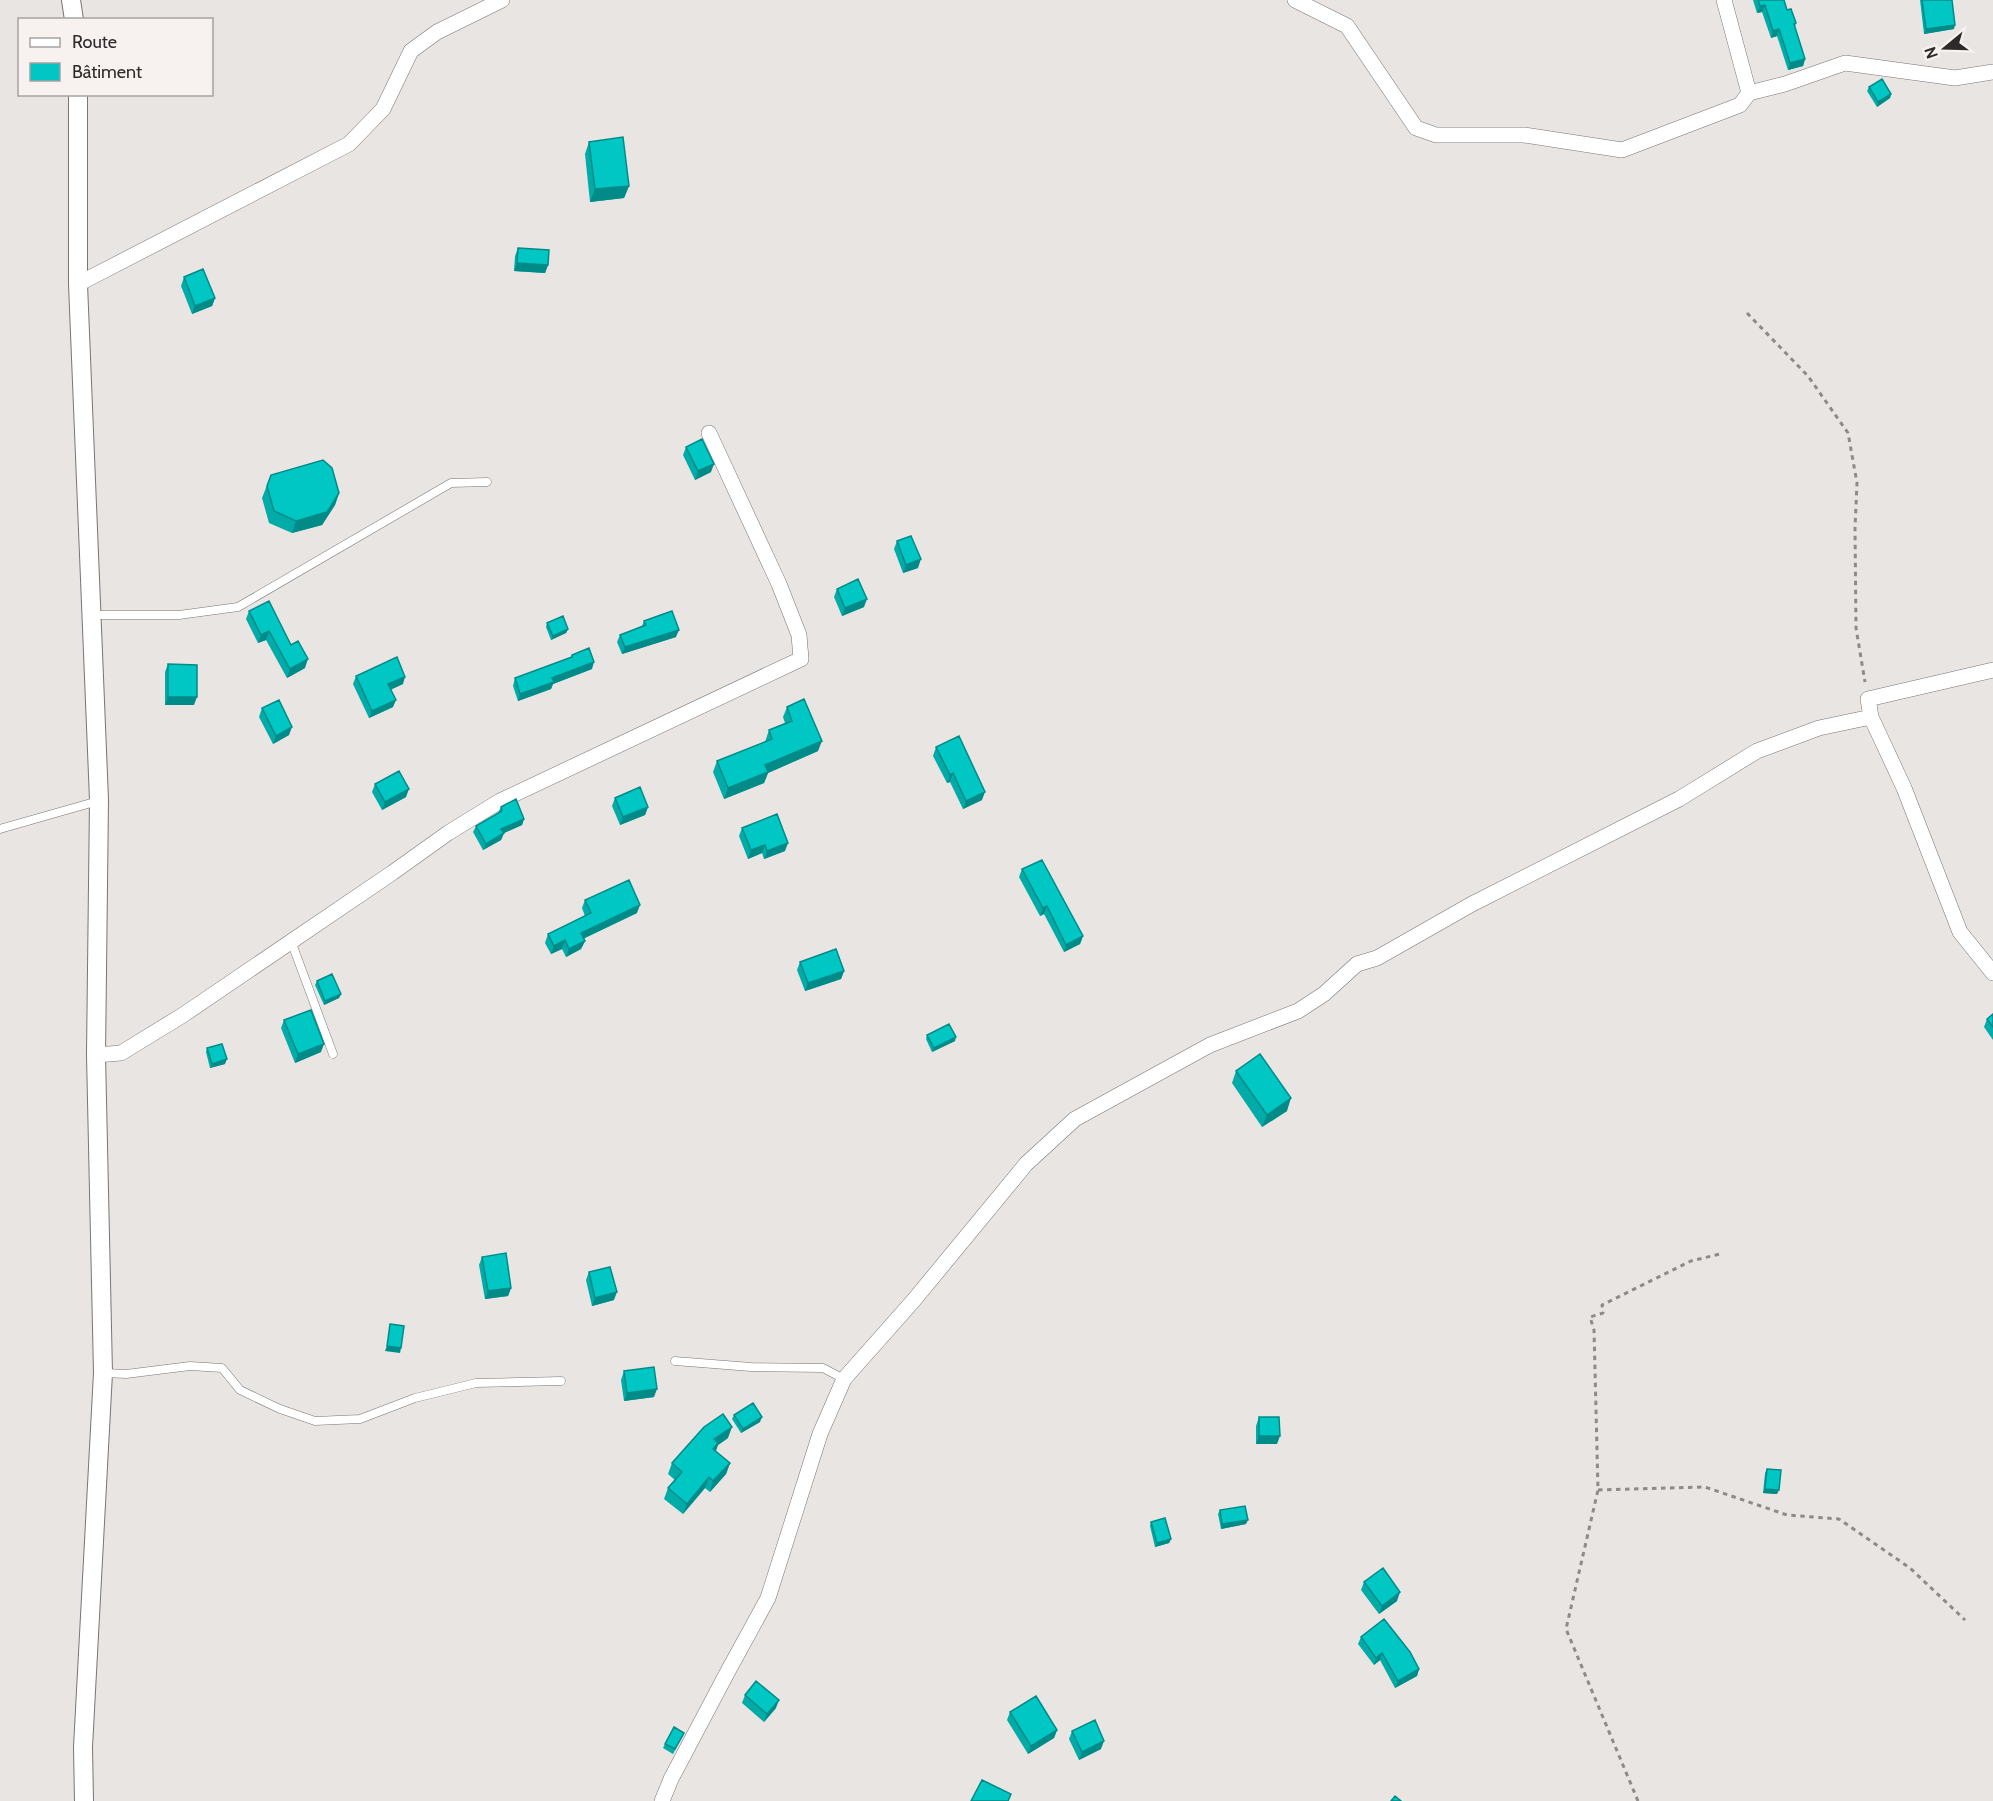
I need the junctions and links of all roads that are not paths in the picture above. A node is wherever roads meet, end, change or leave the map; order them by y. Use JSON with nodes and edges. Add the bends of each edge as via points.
{"nodes":[{"id":1,"x":71,"y":0,"type":"edge"},
{"id":2,"x":502,"y":0,"type":"edge"},
{"id":3,"x":1295,"y":0,"type":"edge"},
{"id":4,"x":1724,"y":0,"type":"edge"},
{"id":5,"x":74,"y":18,"type":"edge"},
{"id":6,"x":1993,"y":72,"type":"edge"},
{"id":7,"x":1749,"y":93,"type":"junction"},
{"id":8,"x":78,"y":96,"type":"edge"},
{"id":9,"x":78,"y":284,"type":"junction"},
{"id":10,"x":709,"y":433,"type":"dead end"},
{"id":11,"x":487,"y":482,"type":"dead end"},
{"id":12,"x":92,"y":615,"type":"junction"},
{"id":13,"x":1993,"y":670,"type":"edge"},
{"id":14,"x":1871,"y":717,"type":"junction"},
{"id":15,"x":99,"y":800,"type":"junction"},
{"id":16,"x":0,"y":829,"type":"edge"},
{"id":17,"x":291,"y":941,"type":"junction"},
{"id":18,"x":1993,"y":973,"type":"edge"},
{"id":19,"x":333,"y":1054,"type":"dead end"},
{"id":20,"x":96,"y":1055,"type":"junction"},
{"id":21,"x":675,"y":1361,"type":"dead end"},
{"id":22,"x":102,"y":1373,"type":"junction"},
{"id":23,"x":844,"y":1379,"type":"junction"},
{"id":24,"x":561,"y":1381,"type":"dead end"},
{"id":25,"x":84,"y":1801,"type":"edge"},
{"id":26,"x":662,"y":1801,"type":"edge"}],
"edges":[{"from":1,"to":5,"type":"street"},
{"from":2,"to":9,"type":"street","via":[[436,32],[411,51],[383,109],[349,144]]},
{"from":3,"to":7,"type":"street","via":[[1347,26],[1416,128],[1436,135],[1524,135],[1622,150],[1740,105]]},
{"from":4,"to":7,"type":"street"},
{"from":6,"to":7,"type":"street","via":[[1955,78],[1845,63]]},
{"from":8,"to":9,"type":"street"},
{"from":9,"to":12,"type":"street"},
{"from":10,"to":17,"type":"street","via":[[779,584],[799,636],[801,659],[500,801]]},
{"from":11,"to":12,"type":"lane","via":[[451,483],[238,607],[179,615]]},
{"from":12,"to":15,"type":"street"},
{"from":13,"to":14,"type":"street","via":[[1868,699]]},
{"from":14,"to":18,"type":"street","via":[[1904,788],[1960,932]]},
{"from":14,"to":23,"type":"street","via":[[1819,728],[1757,751],[1679,799],[1472,904],[1377,958],[1357,964],[1298,1011],[1210,1045],[1075,1119],[1026,1164]]},
{"from":15,"to":16,"type":"lane"},
{"from":15,"to":20,"type":"street"},
{"from":17,"to":19,"type":"lane"},
{"from":17,"to":20,"type":"street","via":[[121,1053]]},
{"from":20,"to":22,"type":"street"},
{"from":21,"to":23,"type":"lane","via":[[823,1368]]},
{"from":22,"to":24,"type":"lane","via":[[190,1366],[222,1368],[240,1390],[315,1421],[360,1419],[416,1398],[476,1383]]},
{"from":22,"to":25,"type":"street","via":[[83,1747]]},
{"from":23,"to":26,"type":"street","via":[[820,1434],[768,1598]]}]}
